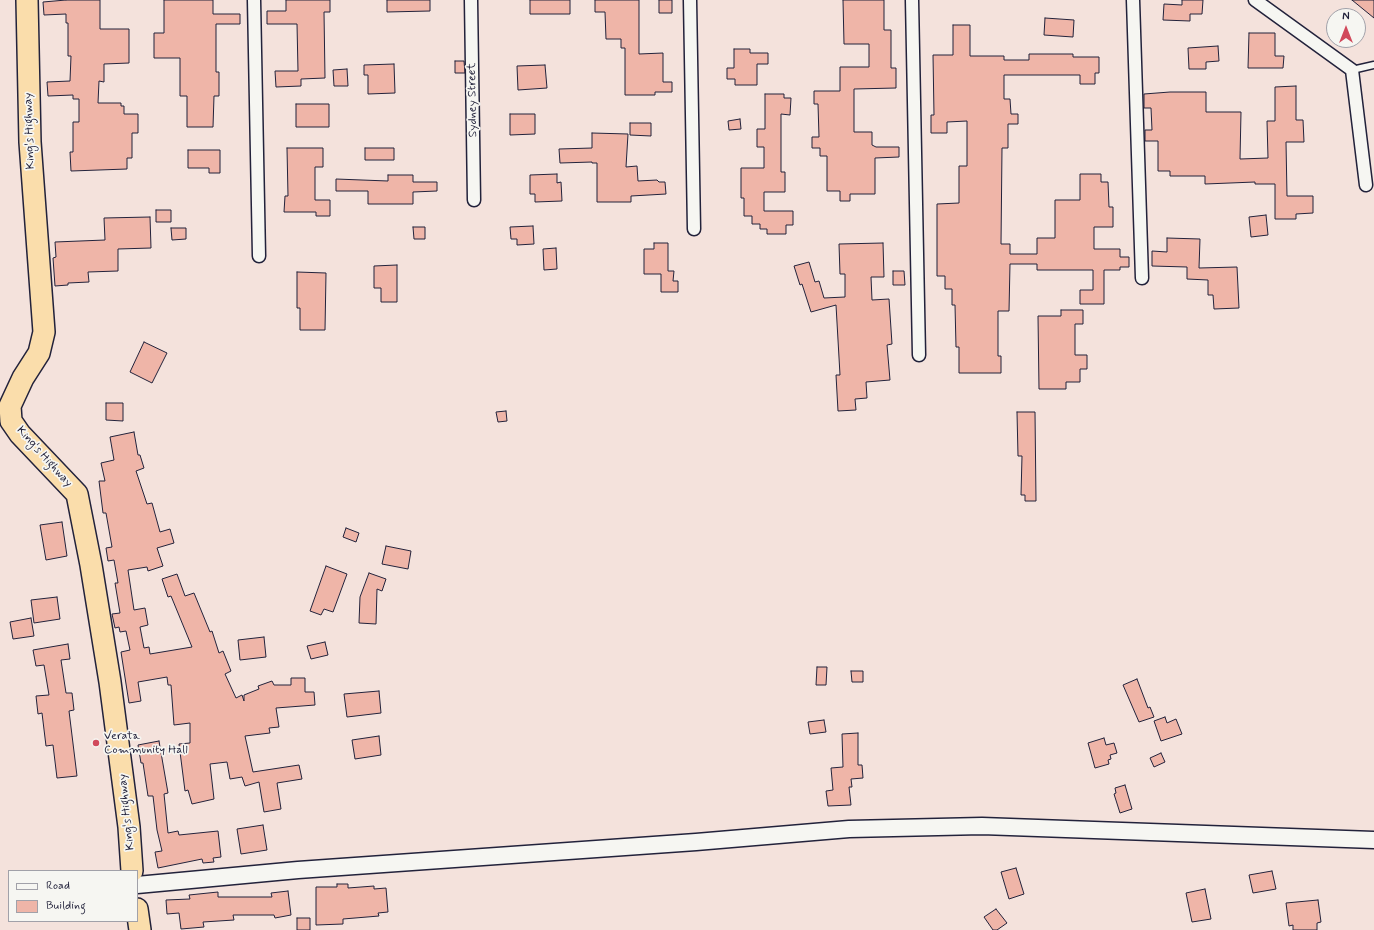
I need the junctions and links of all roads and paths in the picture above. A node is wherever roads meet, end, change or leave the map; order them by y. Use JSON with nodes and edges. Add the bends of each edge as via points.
{"nodes":[{"id":1,"x":27,"y":0,"type":"edge"},
{"id":2,"x":254,"y":0,"type":"edge"},
{"id":3,"x":471,"y":0,"type":"edge"},
{"id":4,"x":690,"y":0,"type":"edge"},
{"id":5,"x":912,"y":0,"type":"edge"},
{"id":6,"x":1133,"y":0,"type":"edge"},
{"id":7,"x":1255,"y":0,"type":"edge"},
{"id":8,"x":1374,"y":65,"type":"edge"},
{"id":9,"x":1352,"y":70,"type":"junction"},
{"id":10,"x":1366,"y":185,"type":"dead end"},
{"id":11,"x":474,"y":200,"type":"dead end"},
{"id":12,"x":694,"y":229,"type":"dead end"},
{"id":13,"x":259,"y":256,"type":"dead end"},
{"id":14,"x":1142,"y":278,"type":"dead end"},
{"id":15,"x":919,"y":355,"type":"dead end"},
{"id":16,"x":1374,"y":840,"type":"edge"},
{"id":17,"x":132,"y":870,"type":"edge"},
{"id":18,"x":138,"y":884,"type":"edge"},
{"id":19,"x":138,"y":916,"type":"edge"},
{"id":20,"x":140,"y":930,"type":"edge"}],
"edges":[{"from":1,"to":17,"type":"highway","name":"King's Highway","via":[[30,142],[44,332],[39,353],[10,406],[11,421],[20,434],[77,494],[110,682]]},
{"from":2,"to":13,"type":"street"},
{"from":3,"to":11,"type":"street","name":"Sydney Street"},
{"from":4,"to":12,"type":"street"},
{"from":5,"to":15,"type":"street"},
{"from":6,"to":14,"type":"street"},
{"from":7,"to":9,"type":"street"},
{"from":8,"to":9,"type":"lane"},
{"from":9,"to":10,"type":"street"},
{"from":16,"to":18,"type":"street","via":[[982,826],[849,829]]},
{"from":19,"to":20,"type":"highway"}]}
